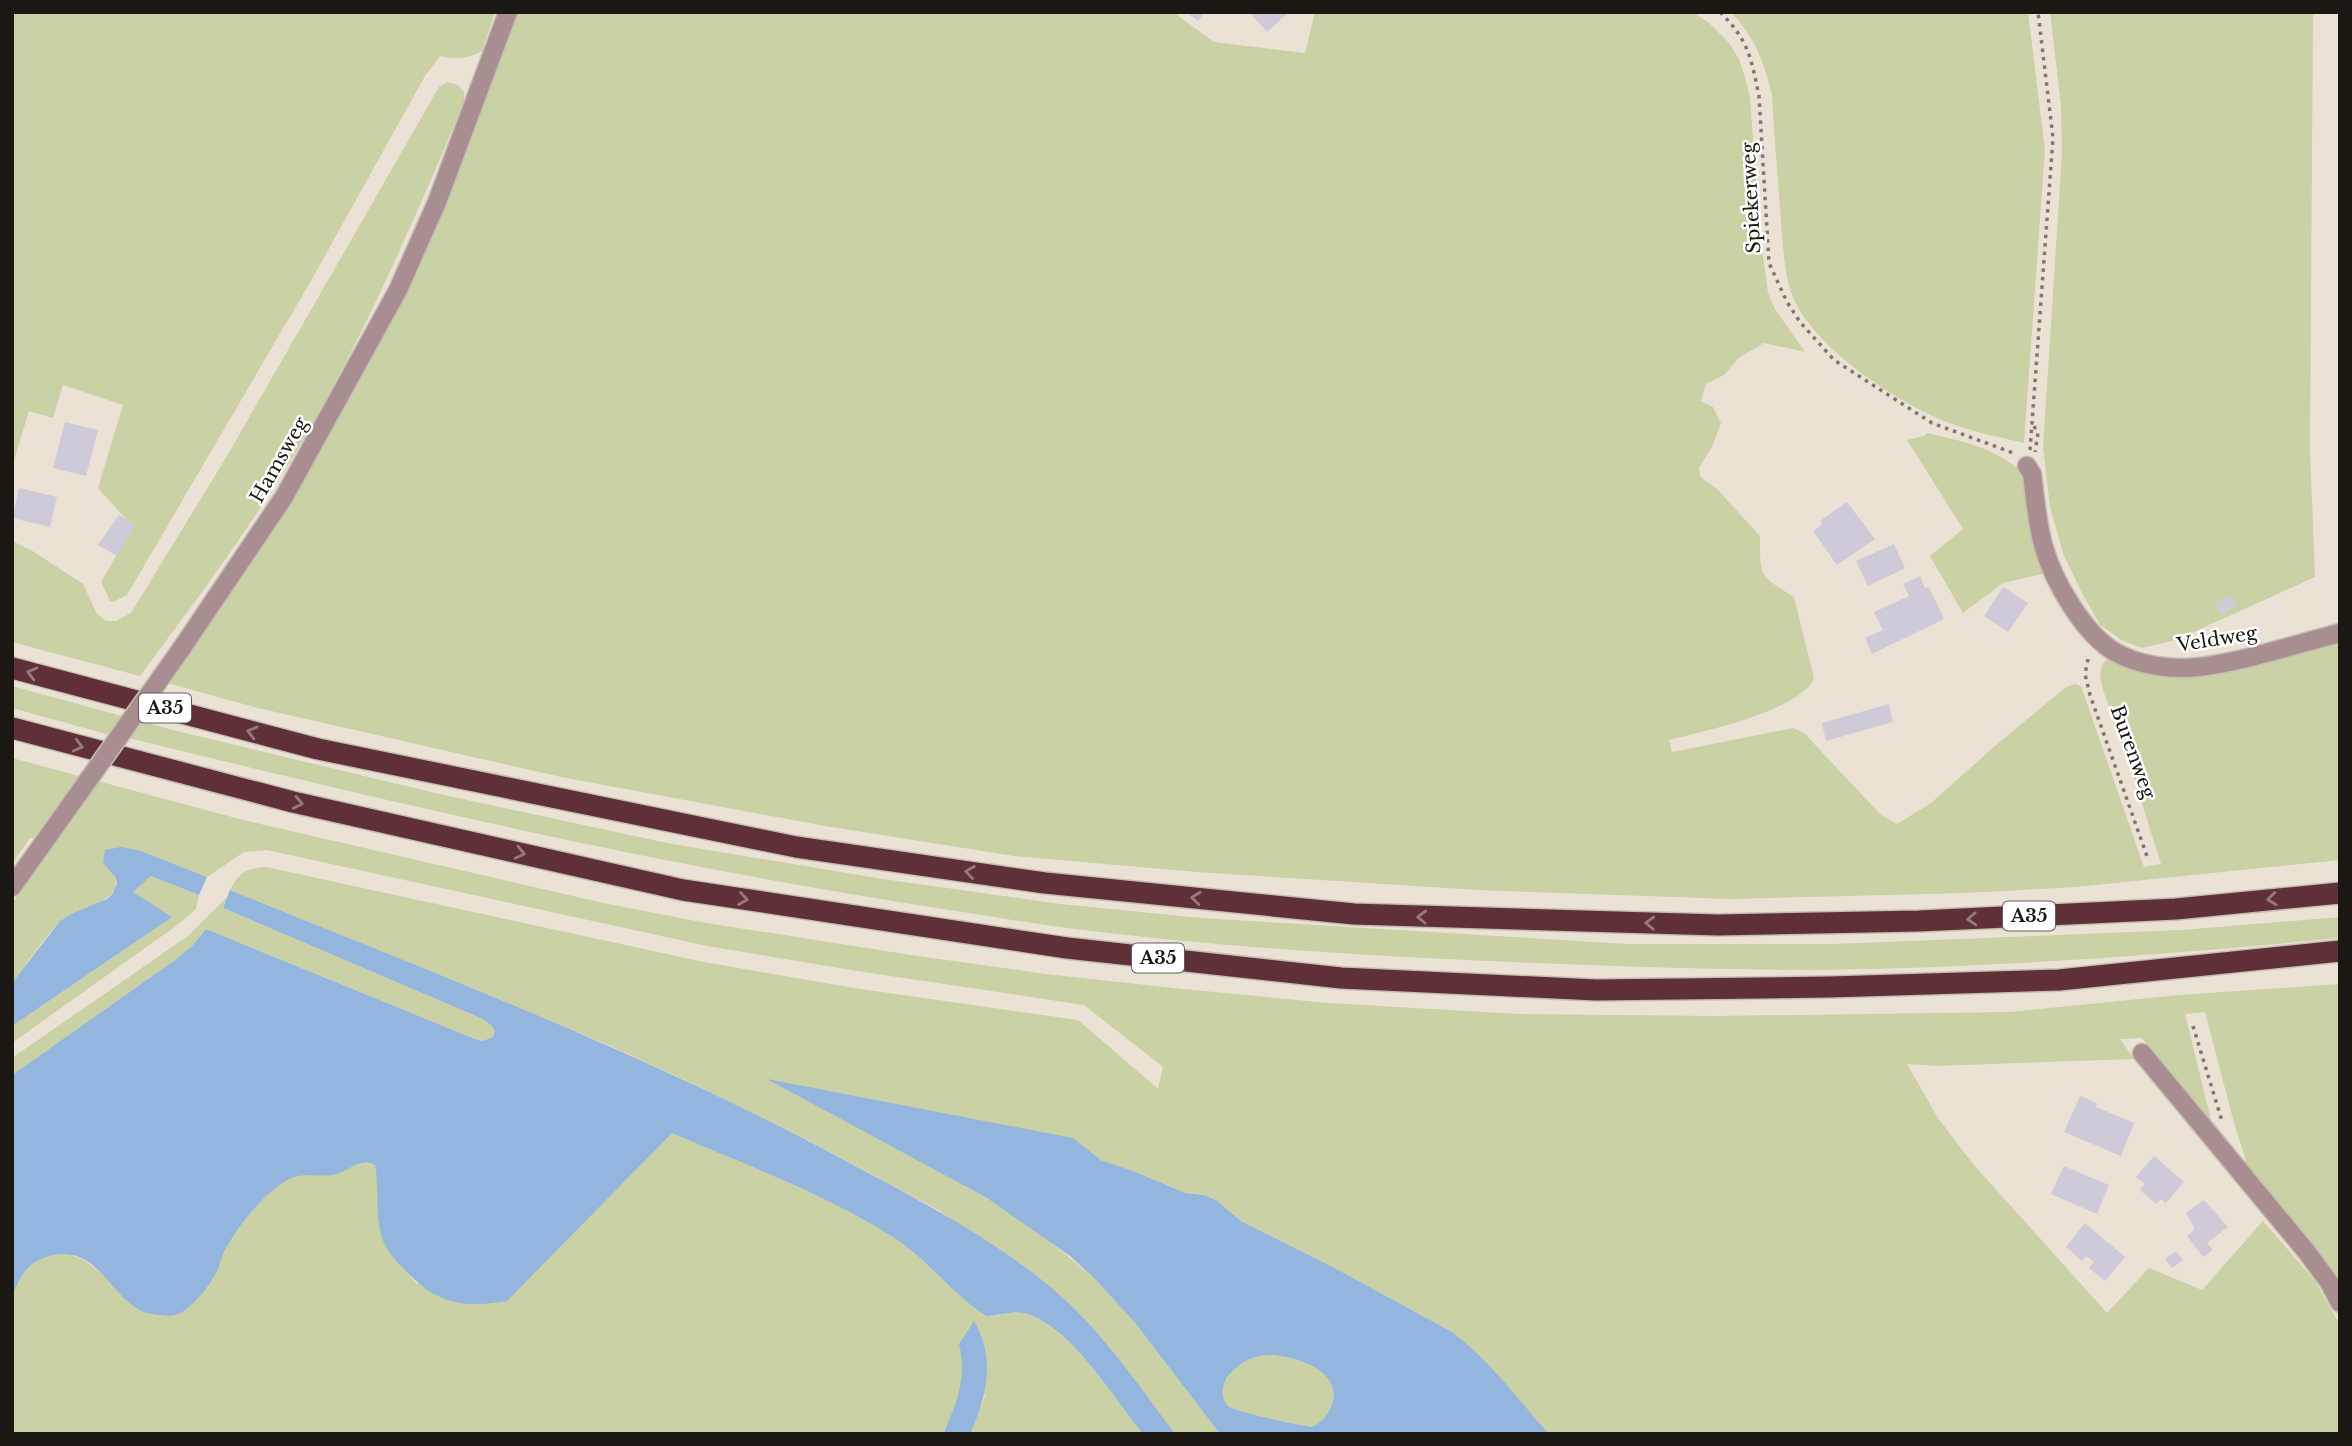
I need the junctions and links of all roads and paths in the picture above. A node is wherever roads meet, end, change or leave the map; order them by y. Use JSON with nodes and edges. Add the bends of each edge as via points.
{"nodes":[{"id":1,"x":508,"y":12,"type":"edge"},
{"id":2,"x":1720,"y":12,"type":"edge"},
{"id":3,"x":2038,"y":12,"type":"edge"},
{"id":4,"x":2028,"y":464,"type":"junction"},
{"id":5,"x":2340,"y":633,"type":"edge"},
{"id":6,"x":2088,"y":659,"type":"dead end"},
{"id":7,"x":12,"y":668,"type":"edge"},
{"id":8,"x":12,"y":728,"type":"edge"},
{"id":9,"x":2148,"y":859,"type":"dead end"},
{"id":10,"x":12,"y":887,"type":"edge"},
{"id":11,"x":2340,"y":893,"type":"edge"},
{"id":12,"x":2335,"y":952,"type":"edge"},
{"id":13,"x":2193,"y":1026,"type":"dead end"},
{"id":14,"x":2142,"y":1053,"type":"dead end"},
{"id":15,"x":2225,"y":1130,"type":"dead end"},
{"id":16,"x":2340,"y":1303,"type":"edge"}],
"edges":[{"from":1,"to":10,"type":"street","name":"Hamsweg","bridge":true,"via":[[437,202],[398,290],[284,497]]},
{"from":2,"to":4,"type":"path","name":"Spiekerweg","via":[[1748,49],[1759,96],[1769,263],[1787,302],[1835,360],[1875,387],[1932,423],[2012,452]]},
{"from":3,"to":4,"type":"path","via":[[2053,138]]},
{"from":4,"to":5,"type":"street","name":"Veldweg","via":[[2044,548],[2062,590],[2116,653],[2168,667],[2198,667]]},
{"from":6,"to":9,"type":"path","name":"Burenweg","via":[[2085,674],[2090,695]]},
{"from":11,"to":7,"type":"highway","number":"A35","one_way":true,"via":[[2176,909],[1919,921],[1718,925],[1354,915],[1045,883],[796,847],[318,749]]},
{"from":8,"to":12,"type":"highway","number":"A35","one_way":true,"via":[[293,802],[683,890],[1067,948],[1341,978],[1596,990],[1830,987],[2059,980]]},
{"from":13,"to":15,"type":"path"},
{"from":14,"to":16,"type":"street","via":[[2306,1251]]}]}
